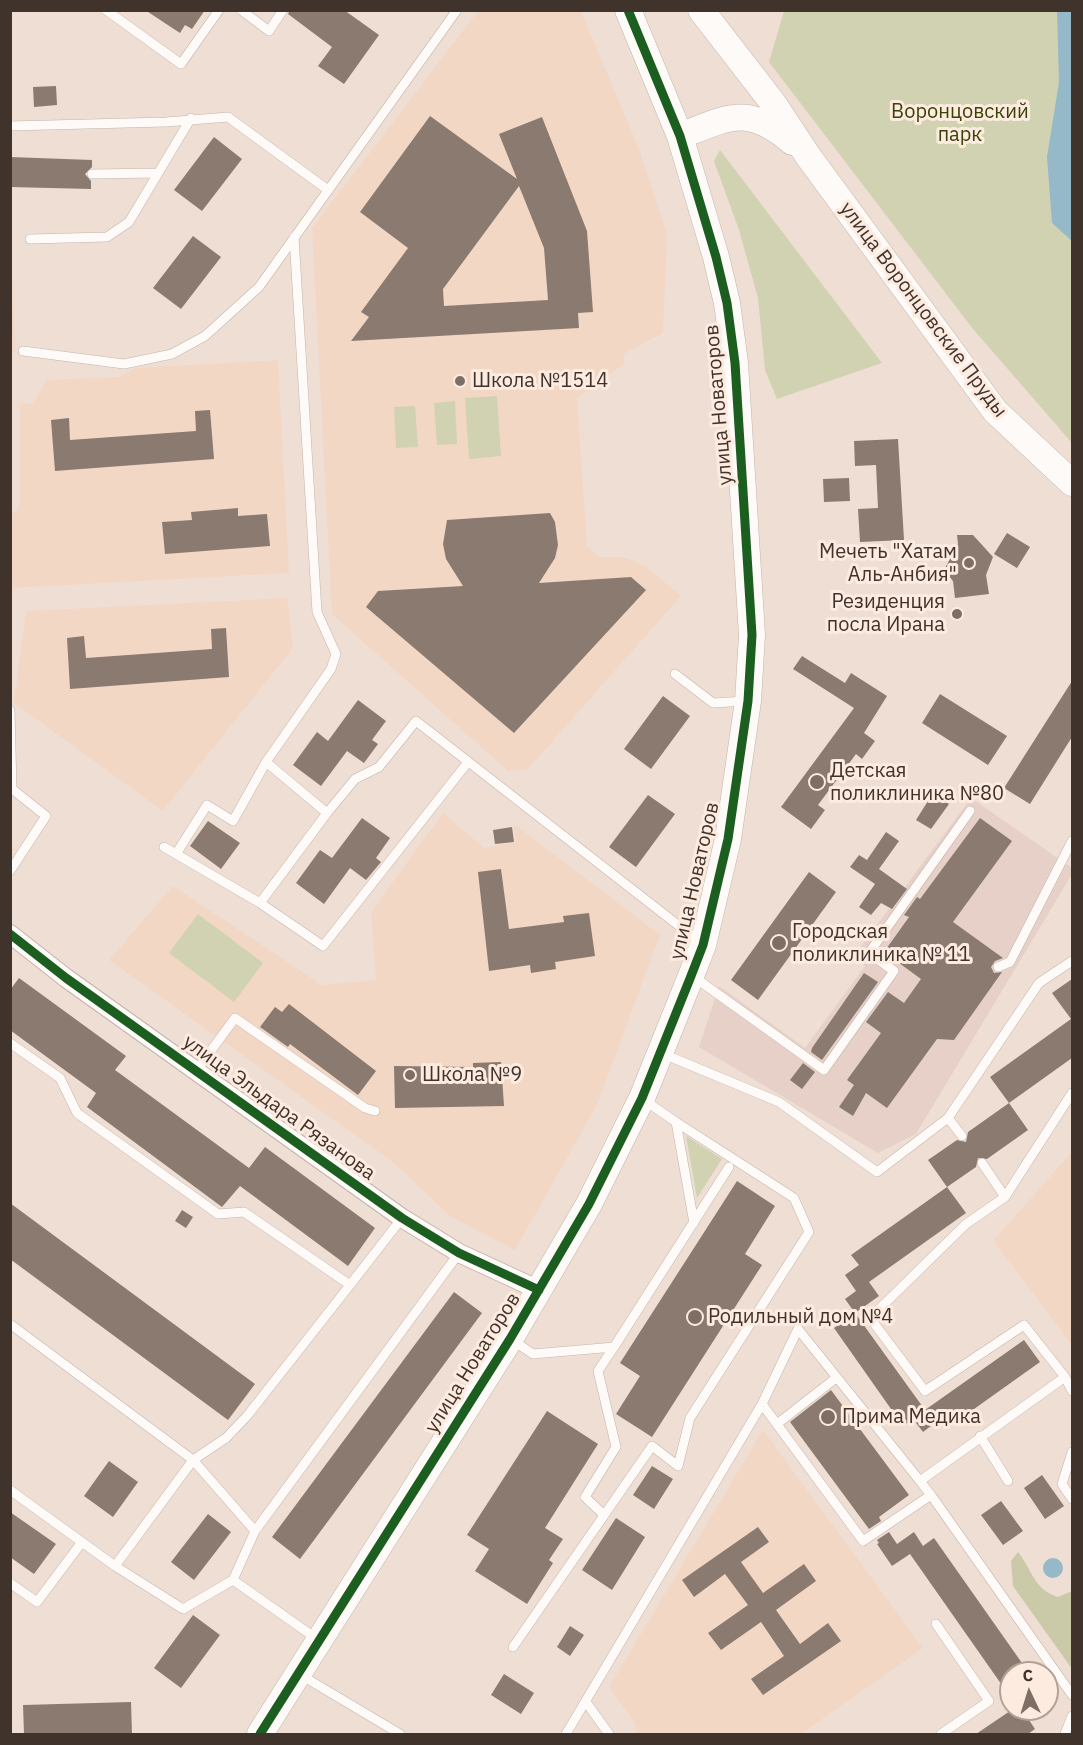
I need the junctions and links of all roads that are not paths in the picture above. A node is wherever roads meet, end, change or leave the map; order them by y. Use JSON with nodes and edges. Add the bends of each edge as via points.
{"nodes":[{"id":1,"x":106,"y":10,"type":"edge"},
{"id":2,"x":219,"y":10,"type":"edge"},
{"id":3,"x":241,"y":10,"type":"edge"},
{"id":4,"x":283,"y":10,"type":"edge"},
{"id":5,"x":457,"y":10,"type":"edge"},
{"id":6,"x":628,"y":10,"type":"edge"},
{"id":7,"x":701,"y":10,"type":"edge"},
{"id":8,"x":191,"y":118,"type":"junction"},
{"id":9,"x":10,"y":126,"type":"edge"},
{"id":10,"x":680,"y":136,"type":"junction"},
{"id":11,"x":808,"y":156,"type":"junction"},
{"id":12,"x":158,"y":173,"type":"junction"},
{"id":13,"x":92,"y":174,"type":"dead end"},
{"id":14,"x":328,"y":190,"type":"junction"},
{"id":15,"x":294,"y":237,"type":"junction"},
{"id":16,"x":30,"y":239,"type":"dead end"},
{"id":17,"x":23,"y":351,"type":"dead end"},
{"id":18,"x":1072,"y":483,"type":"edge"},
{"id":19,"x":675,"y":674,"type":"dead end"},
{"id":20,"x":748,"y":700,"type":"junction"},
{"id":21,"x":10,"y":710,"type":"edge"},
{"id":22,"x":266,"y":762,"type":"junction"},
{"id":23,"x":468,"y":762,"type":"junction"},
{"id":24,"x":970,"y":811,"type":"dead end"},
{"id":25,"x":327,"y":813,"type":"junction"},
{"id":26,"x":1072,"y":841,"type":"edge"},
{"id":27,"x":164,"y":847,"type":"dead end"},
{"id":28,"x":176,"y":854,"type":"junction"},
{"id":29,"x":10,"y":871,"type":"edge"},
{"id":30,"x":260,"y":903,"type":"junction"},
{"id":31,"x":10,"y":934,"type":"edge"},
{"id":32,"x":703,"y":945,"type":"junction"},
{"id":33,"x":1072,"y":961,"type":"edge"},
{"id":34,"x":998,"y":967,"type":"dead end"},
{"id":35,"x":691,"y":976,"type":"junction"},
{"id":36,"x":10,"y":1043,"type":"edge"},
{"id":37,"x":661,"y":1053,"type":"junction"},
{"id":38,"x":196,"y":1071,"type":"junction"},
{"id":39,"x":1072,"y":1093,"type":"edge"},
{"id":40,"x":642,"y":1098,"type":"junction"},
{"id":41,"x":375,"y":1111,"type":"dead end"},
{"id":42,"x":948,"y":1118,"type":"junction"},
{"id":43,"x":676,"y":1122,"type":"junction"},
{"id":44,"x":962,"y":1136,"type":"dead end"},
{"id":45,"x":982,"y":1163,"type":"dead end"},
{"id":46,"x":729,"y":1167,"type":"dead end"},
{"id":47,"x":1005,"y":1197,"type":"junction"},
{"id":48,"x":401,"y":1217,"type":"junction"},
{"id":49,"x":694,"y":1223,"type":"junction"},
{"id":50,"x":459,"y":1253,"type":"junction"},
{"id":51,"x":350,"y":1285,"type":"junction"},
{"id":52,"x":539,"y":1290,"type":"junction"},
{"id":53,"x":10,"y":1324,"type":"edge"},
{"id":54,"x":510,"y":1339,"type":"junction"},
{"id":55,"x":614,"y":1347,"type":"junction"},
{"id":56,"x":1065,"y":1377,"type":"junction"},
{"id":57,"x":836,"y":1378,"type":"junction"},
{"id":58,"x":1072,"y":1391,"type":"edge"},
{"id":59,"x":762,"y":1404,"type":"junction"},
{"id":60,"x":777,"y":1424,"type":"junction"},
{"id":61,"x":980,"y":1436,"type":"junction"},
{"id":62,"x":1072,"y":1452,"type":"edge"},
{"id":63,"x":193,"y":1460,"type":"junction"},
{"id":64,"x":920,"y":1481,"type":"junction"},
{"id":65,"x":1008,"y":1481,"type":"dead end"},
{"id":66,"x":10,"y":1490,"type":"edge"},
{"id":67,"x":930,"y":1495,"type":"junction"},
{"id":68,"x":1072,"y":1498,"type":"edge"},
{"id":69,"x":604,"y":1515,"type":"junction"},
{"id":70,"x":255,"y":1531,"type":"junction"},
{"id":71,"x":82,"y":1542,"type":"junction"},
{"id":72,"x":115,"y":1566,"type":"junction"},
{"id":73,"x":233,"y":1580,"type":"junction"},
{"id":74,"x":10,"y":1583,"type":"edge"},
{"id":75,"x":936,"y":1624,"type":"dead end"},
{"id":76,"x":319,"y":1640,"type":"junction"},
{"id":77,"x":513,"y":1647,"type":"dead end"},
{"id":78,"x":298,"y":1673,"type":"junction"},
{"id":79,"x":1072,"y":1695,"type":"edge"},
{"id":80,"x":586,"y":1702,"type":"junction"},
{"id":81,"x":1072,"y":1716,"type":"edge"},
{"id":82,"x":260,"y":1734,"type":"edge"},
{"id":83,"x":400,"y":1734,"type":"edge"},
{"id":84,"x":566,"y":1734,"type":"edge"},
{"id":85,"x":609,"y":1734,"type":"edge"},
{"id":86,"x":941,"y":1734,"type":"edge"},
{"id":87,"x":1065,"y":1734,"type":"edge"}],
"edges":[{"from":1,"to":2,"type":"lane","via":[[181,64]]},
{"from":3,"to":4,"type":"lane","via":[[269,31]]},
{"from":5,"to":14,"type":"lane"},
{"from":6,"to":10,"type":"street","name":"улица Новаторов"},
{"from":7,"to":11,"type":"street","name":"улица Воронцовские Пруды","via":[[773,103]]},
{"from":8,"to":9,"type":"lane"},
{"from":8,"to":12,"type":"lane"},
{"from":8,"to":14,"type":"lane","via":[[228,117]]},
{"from":10,"to":11,"type":"street","name":"улица Воронцовские Пруды","via":[[724,119],[756,118],[774,126]]},
{"from":10,"to":20,"type":"street","name":"улица Новаторов","via":[[716,257],[735,363],[751,590]]},
{"from":11,"to":18,"type":"street","name":"улица Воронцовские Пруды","via":[[995,411]]},
{"from":12,"to":13,"type":"lane"},
{"from":12,"to":16,"type":"lane","via":[[129,222],[107,237]]},
{"from":14,"to":15,"type":"lane"},
{"from":15,"to":17,"type":"lane","via":[[259,287],[205,336],[172,354],[124,364]]},
{"from":15,"to":22,"type":"lane","via":[[317,612],[336,654],[331,669]]},
{"from":19,"to":20,"type":"lane","via":[[714,703]]},
{"from":20,"to":32,"type":"street","name":"улица Новаторов","via":[[728,839]]},
{"from":21,"to":29,"type":"lane","via":[[12,789],[46,816]]},
{"from":22,"to":25,"type":"lane"},
{"from":22,"to":28,"type":"lane","via":[[233,820],[207,805]]},
{"from":23,"to":25,"type":"lane","via":[[416,721],[380,767],[355,779]]},
{"from":23,"to":30,"type":"lane","via":[[323,946]]},
{"from":23,"to":32,"type":"lane"},
{"from":24,"to":35,"type":"lane","via":[[869,953],[894,971],[824,1070]]},
{"from":25,"to":30,"type":"lane"},
{"from":26,"to":34,"type":"lane","via":[[1010,962]]},
{"from":27,"to":28,"type":"lane"},
{"from":28,"to":30,"type":"lane"},
{"from":31,"to":38,"type":"street","name":"улица Эльдара Рязанова"},
{"from":32,"to":35,"type":"street","name":"улица Новаторов"},
{"from":33,"to":42,"type":"lane","via":[[1039,983]]},
{"from":35,"to":37,"type":"street","name":"улица Новаторов"},
{"from":36,"to":51,"type":"lane","via":[[60,1078],[77,1113],[218,1214],[244,1212]]},
{"from":37,"to":40,"type":"street","name":"улица Новаторов"},
{"from":37,"to":42,"type":"lane","via":[[779,1102],[877,1172]]},
{"from":38,"to":41,"type":"lane","via":[[235,1018],[365,1108]]},
{"from":38,"to":48,"type":"street","name":"улица Эльдара Рязанова"},
{"from":39,"to":47,"type":"lane"},
{"from":40,"to":43,"type":"lane"},
{"from":40,"to":52,"type":"street","name":"улица Новаторов","via":[[589,1204]]},
{"from":42,"to":44,"type":"lane"},
{"from":43,"to":49,"type":"lane"},
{"from":43,"to":69,"type":"lane","via":[[794,1198],[809,1232],[690,1418],[678,1466],[652,1446]]},
{"from":45,"to":47,"type":"lane"},
{"from":46,"to":49,"type":"lane"},
{"from":47,"to":56,"type":"lane","via":[[966,1224],[870,1318],[926,1391],[1024,1325]]},
{"from":48,"to":50,"type":"street","name":"улица Эльдара Рязанова"},
{"from":48,"to":51,"type":"lane"},
{"from":49,"to":55,"type":"lane"},
{"from":50,"to":52,"type":"street","name":"улица Эльдара Рязанова"},
{"from":50,"to":70,"type":"lane"},
{"from":51,"to":63,"type":"lane","via":[[247,1416],[226,1438]]},
{"from":52,"to":54,"type":"street","name":"улица Новаторов"},
{"from":53,"to":63,"type":"lane"},
{"from":54,"to":55,"type":"lane","via":[[533,1354]]},
{"from":54,"to":76,"type":"street","name":"улица Новаторов"},
{"from":55,"to":69,"type":"lane","via":[[598,1371],[616,1447],[585,1497]]},
{"from":56,"to":58,"type":"lane"},
{"from":56,"to":61,"type":"lane"},
{"from":57,"to":59,"type":"lane","via":[[798,1329]]},
{"from":57,"to":60,"type":"lane"},
{"from":57,"to":64,"type":"lane"},
{"from":59,"to":60,"type":"lane"},
{"from":59,"to":80,"type":"lane"},
{"from":60,"to":67,"type":"lane","via":[[863,1541]]},
{"from":61,"to":64,"type":"lane"},
{"from":61,"to":65,"type":"lane"},
{"from":62,"to":68,"type":"lane","via":[[1062,1484]]},
{"from":63,"to":70,"type":"lane"},
{"from":63,"to":72,"type":"lane"},
{"from":64,"to":67,"type":"lane"},
{"from":66,"to":71,"type":"lane"},
{"from":67,"to":79,"type":"lane"},
{"from":69,"to":77,"type":"lane"},
{"from":70,"to":73,"type":"lane"},
{"from":71,"to":72,"type":"lane"},
{"from":71,"to":74,"type":"lane","via":[[37,1602]]},
{"from":72,"to":73,"type":"lane","via":[[183,1609]]},
{"from":73,"to":76,"type":"lane"},
{"from":75,"to":86,"type":"lane","via":[[989,1701]]},
{"from":76,"to":78,"type":"street","name":"улица Новаторов"},
{"from":78,"to":82,"type":"street","name":"улица Новаторов"},
{"from":78,"to":83,"type":"lane"},
{"from":80,"to":84,"type":"lane"},
{"from":80,"to":85,"type":"lane"},
{"from":81,"to":87,"type":"lane"}]}
